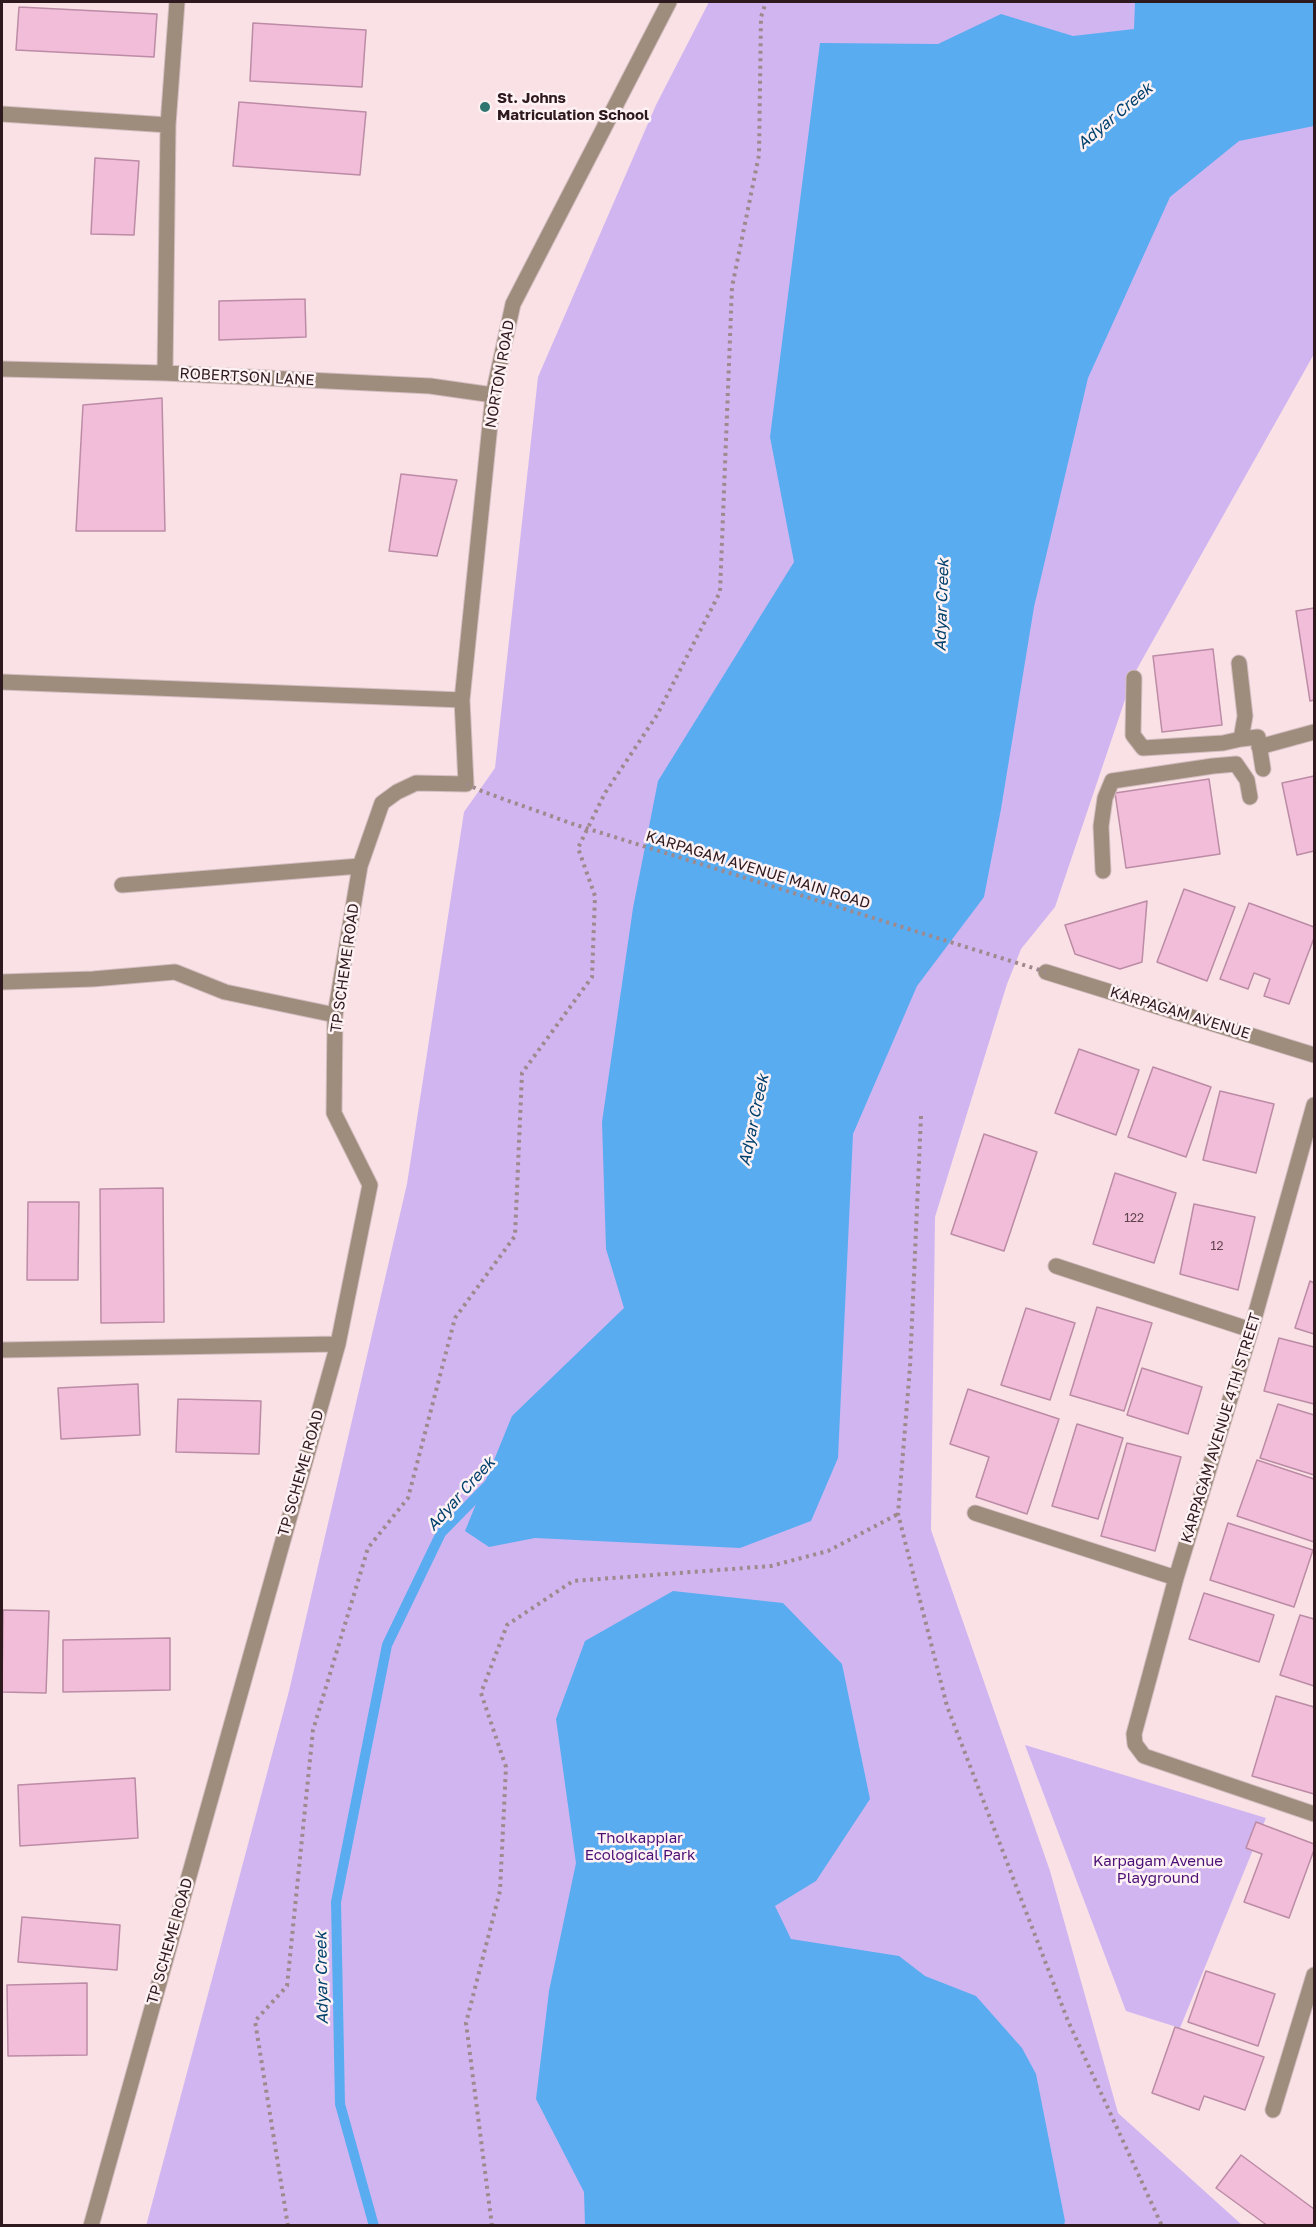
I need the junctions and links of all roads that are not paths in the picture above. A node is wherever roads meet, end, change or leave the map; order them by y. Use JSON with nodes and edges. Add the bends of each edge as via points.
{"nodes":[{"id":1,"x":177,"y":2,"type":"edge"},
{"id":2,"x":669,"y":2,"type":"edge"},
{"id":3,"x":2,"y":114,"type":"edge"},
{"id":4,"x":168,"y":124,"type":"junction"},
{"id":5,"x":2,"y":369,"type":"edge"},
{"id":6,"x":165,"y":373,"type":"junction"},
{"id":7,"x":493,"y":396,"type":"junction"},
{"id":8,"x":1239,"y":663,"type":"dead end"},
{"id":9,"x":1134,"y":678,"type":"dead end"},
{"id":10,"x":2,"y":682,"type":"edge"},
{"id":11,"x":462,"y":700,"type":"junction"},
{"id":12,"x":1314,"y":732,"type":"edge"},
{"id":13,"x":1241,"y":738,"type":"junction"},
{"id":14,"x":1261,"y":758,"type":"junction"},
{"id":15,"x":1236,"y":764,"type":"junction"},
{"id":16,"x":466,"y":784,"type":"joint"},
{"id":17,"x":1250,"y":797,"type":"dead end"},
{"id":18,"x":360,"y":866,"type":"junction"},
{"id":19,"x":1103,"y":871,"type":"dead end"},
{"id":20,"x":122,"y":885,"type":"dead end"},
{"id":21,"x":1046,"y":972,"type":"road end"},
{"id":22,"x":2,"y":982,"type":"edge"},
{"id":23,"x":335,"y":1015,"type":"junction"},
{"id":24,"x":1314,"y":1055,"type":"edge"},
{"id":25,"x":1314,"y":1105,"type":"edge"},
{"id":26,"x":1056,"y":1266,"type":"dead end"},
{"id":27,"x":1251,"y":1330,"type":"junction"},
{"id":28,"x":338,"y":1344,"type":"junction"},
{"id":29,"x":2,"y":1350,"type":"edge"},
{"id":30,"x":975,"y":1513,"type":"dead end"},
{"id":31,"x":1176,"y":1578,"type":"junction"},
{"id":32,"x":1314,"y":1814,"type":"edge"},
{"id":33,"x":1314,"y":1975,"type":"edge"},
{"id":34,"x":1274,"y":2110,"type":"dead end"},
{"id":35,"x":86,"y":2225,"type":"edge"}],
"edges":[{"from":1,"to":4,"type":"street"},
{"from":2,"to":7,"type":"street","name":"NORTON ROAD","via":[[513,304]]},
{"from":3,"to":4,"type":"street"},
{"from":4,"to":6,"type":"street"},
{"from":5,"to":6,"type":"street","name":"ROBERTSON LANE"},
{"from":6,"to":7,"type":"street","name":"ROBERTSON LANE","via":[[430,386]]},
{"from":7,"to":11,"type":"street","name":"NORTON ROAD"},
{"from":8,"to":13,"type":"street","via":[[1245,716]]},
{"from":9,"to":13,"type":"street","via":[[1133,735],[1143,747],[1223,743]]},
{"from":10,"to":11,"type":"street"},
{"from":11,"to":16,"type":"street","name":"NORTON ROAD"},
{"from":12,"to":14,"type":"street"},
{"from":13,"to":14,"type":"street","via":[[1258,737]]},
{"from":14,"to":15,"type":"street"},
{"from":15,"to":17,"type":"street","via":[[1247,780]]},
{"from":15,"to":19,"type":"street","via":[[1112,781],[1101,826]]},
{"from":16,"to":18,"type":"street","name":"TP SCHEME ROAD","via":[[416,783],[382,803]]},
{"from":18,"to":20,"type":"street"},
{"from":18,"to":23,"type":"street","name":"TP SCHEME ROAD"},
{"from":21,"to":24,"type":"street","name":"KARPAGAM AVENUE"},
{"from":22,"to":23,"type":"street","via":[[175,972],[225,992]]},
{"from":23,"to":28,"type":"street","name":"TP SCHEME ROAD","via":[[334,1113],[370,1185]]},
{"from":25,"to":27,"type":"street","name":"KARPAGAM AVENUE 4TH STREET"},
{"from":26,"to":27,"type":"street"},
{"from":27,"to":31,"type":"street","name":"KARPAGAM AVENUE 4TH STREET"},
{"from":28,"to":29,"type":"street"},
{"from":28,"to":35,"type":"street","name":"TP SCHEME ROAD"},
{"from":30,"to":31,"type":"street"},
{"from":31,"to":32,"type":"street","name":"KARPAGAM AVENUE 4TH STREET","via":[[1136,1722],[1135,1744],[1152,1760]]},
{"from":33,"to":34,"type":"street"}]}
